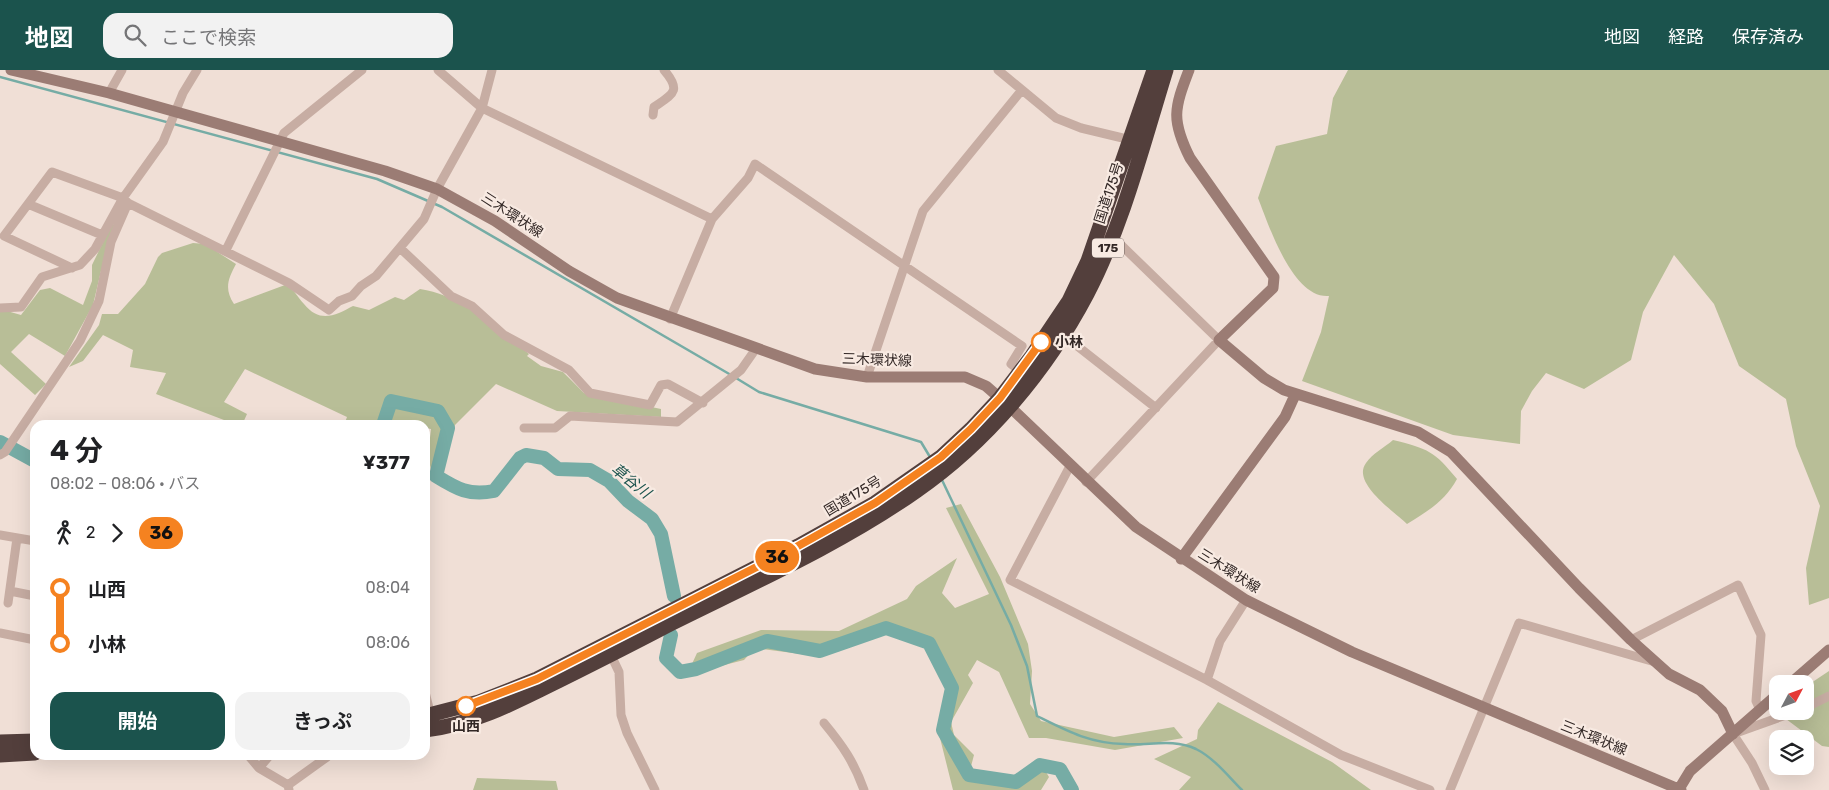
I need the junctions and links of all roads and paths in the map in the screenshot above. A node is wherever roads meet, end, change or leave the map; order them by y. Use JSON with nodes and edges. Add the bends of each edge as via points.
{"nodes":[{"id":1,"x":11,"y":70,"type":"edge"},
{"id":2,"x":122,"y":70,"type":"edge"},
{"id":3,"x":197,"y":70,"type":"edge"},
{"id":4,"x":362,"y":70,"type":"edge"},
{"id":5,"x":438,"y":70,"type":"edge"},
{"id":6,"x":492,"y":70,"type":"edge"},
{"id":7,"x":664,"y":70,"type":"edge"},
{"id":8,"x":998,"y":70,"type":"edge"},
{"id":9,"x":1154,"y":70,"type":"edge"},
{"id":10,"x":1166,"y":70,"type":"edge"},
{"id":11,"x":1189,"y":70,"type":"edge"},
{"id":12,"x":1021,"y":91,"type":"junction"},
{"id":13,"x":110,"y":92,"type":"junction"},
{"id":14,"x":482,"y":108,"type":"junction"},
{"id":15,"x":175,"y":112,"type":"junction"},
{"id":16,"x":653,"y":115,"type":"dead end"},
{"id":17,"x":1131,"y":140,"type":"junction"},
{"id":18,"x":280,"y":141,"type":"junction"},
{"id":19,"x":437,"y":189,"type":"junction"},
{"id":20,"x":126,"y":200,"type":"junction"},
{"id":21,"x":28,"y":204,"type":"junction"},
{"id":22,"x":712,"y":219,"type":"junction"},
{"id":23,"x":102,"y":235,"type":"junction"},
{"id":24,"x":1105,"y":236,"type":"junction"},
{"id":25,"x":400,"y":248,"type":"junction"},
{"id":26,"x":226,"y":250,"type":"junction"},
{"id":27,"x":905,"y":267,"type":"junction"},
{"id":28,"x":72,"y":268,"type":"junction"},
{"id":29,"x":0,"y":308,"type":"edge"},
{"id":30,"x":670,"y":319,"type":"junction"},
{"id":31,"x":1062,"y":334,"type":"junction"},
{"id":32,"x":1219,"y":340,"type":"junction"},
{"id":33,"x":755,"y":350,"type":"junction"},
{"id":34,"x":1020,"y":371,"type":"junction"},
{"id":35,"x":868,"y":377,"type":"junction"},
{"id":36,"x":1295,"y":395,"type":"junction"},
{"id":37,"x":703,"y":403,"type":"junction"},
{"id":38,"x":1005,"y":403,"type":"junction"},
{"id":39,"x":1156,"y":408,"type":"junction"},
{"id":40,"x":524,"y":428,"type":"dead end"},
{"id":41,"x":3,"y":453,"type":"edge"},
{"id":42,"x":1070,"y":466,"type":"junction"},
{"id":43,"x":1086,"y":482,"type":"junction"},
{"id":44,"x":0,"y":535,"type":"edge"},
{"id":45,"x":17,"y":538,"type":"junction"},
{"id":46,"x":30,"y":540,"type":"edge"},
{"id":47,"x":1181,"y":559,"type":"junction"},
{"id":48,"x":10,"y":591,"type":"junction"},
{"id":49,"x":30,"y":595,"type":"edge"},
{"id":50,"x":1246,"y":600,"type":"junction"},
{"id":51,"x":8,"y":603,"type":"dead end"},
{"id":52,"x":0,"y":633,"type":"edge"},
{"id":53,"x":30,"y":639,"type":"edge"},
{"id":54,"x":1631,"y":640,"type":"junction"},
{"id":55,"x":608,"y":649,"type":"junction"},
{"id":56,"x":1829,"y":650,"type":"edge"},
{"id":57,"x":1655,"y":662,"type":"junction"},
{"id":58,"x":1800,"y":675,"type":"edge"},
{"id":59,"x":1207,"y":680,"type":"junction"},
{"id":60,"x":1829,"y":696,"type":"edge"},
{"id":61,"x":1769,"y":702,"type":"edge"},
{"id":62,"x":1814,"y":704,"type":"edge"},
{"id":63,"x":1482,"y":708,"type":"junction"},
{"id":64,"x":1760,"y":710,"type":"junction"},
{"id":65,"x":430,"y":715,"type":"edge"},
{"id":66,"x":1772,"y":720,"type":"edge"},
{"id":67,"x":824,"y":723,"type":"dead end"},
{"id":68,"x":430,"y":729,"type":"edge"},
{"id":69,"x":1733,"y":734,"type":"junction"},
{"id":70,"x":30,"y":741,"type":"edge"},
{"id":71,"x":0,"y":742,"type":"edge"},
{"id":72,"x":30,"y":753,"type":"edge"},
{"id":73,"x":0,"y":755,"type":"edge"},
{"id":74,"x":252,"y":760,"type":"edge"},
{"id":75,"x":266,"y":760,"type":"edge"},
{"id":76,"x":323,"y":760,"type":"edge"},
{"id":77,"x":259,"y":768,"type":"junction"},
{"id":78,"x":288,"y":788,"type":"edge"},
{"id":79,"x":655,"y":790,"type":"edge"},
{"id":80,"x":864,"y":790,"type":"edge"},
{"id":81,"x":1430,"y":790,"type":"edge"},
{"id":82,"x":1450,"y":790,"type":"edge"},
{"id":83,"x":1680,"y":790,"type":"edge"},
{"id":84,"x":1765,"y":790,"type":"edge"}],
"edges":[{"from":1,"to":13,"type":"main road","name":"三木環状線"},
{"from":2,"to":13,"type":"street"},
{"from":3,"to":15,"type":"street"},
{"from":4,"to":18,"type":"street","via":[[284,133]]},
{"from":5,"to":14,"type":"street"},
{"from":6,"to":14,"type":"street"},
{"from":7,"to":16,"type":"street","via":[[674,81],[675,88],[672,96],[654,107]]},
{"from":8,"to":12,"type":"street"},
{"from":9,"to":17,"type":"highway","name":"国道175号","number":"175"},
{"from":10,"to":24,"type":"highway","name":"国道175号","number":"175"},
{"from":11,"to":32,"type":"main road","via":[[1175,112],[1182,143],[1274,277],[1273,288]]},
{"from":12,"to":17,"type":"street","via":[[1056,118],[1081,128]]},
{"from":12,"to":27,"type":"street","via":[[923,210]]},
{"from":13,"to":15,"type":"main road","name":"三木環状線"},
{"from":14,"to":19,"type":"street"},
{"from":14,"to":22,"type":"street"},
{"from":15,"to":18,"type":"main road","name":"三木環状線"},
{"from":15,"to":20,"type":"street","via":[[163,142]]},
{"from":17,"to":24,"type":"highway","name":"国道175号","number":"175"},
{"from":18,"to":19,"type":"main road","name":"三木環状線"},
{"from":18,"to":26,"type":"street"},
{"from":19,"to":25,"type":"street","via":[[424,219]]},
{"from":19,"to":30,"type":"main road","name":"三木環状線","via":[[496,221],[569,271],[618,298]]},
{"from":20,"to":21,"type":"street","via":[[52,172]]},
{"from":20,"to":23,"type":"street"},
{"from":20,"to":26,"type":"street"},
{"from":20,"to":41,"type":"street","via":[[111,242],[99,301],[80,341]]},
{"from":21,"to":23,"type":"street"},
{"from":21,"to":28,"type":"street","via":[[4,236]]},
{"from":22,"to":27,"type":"street","via":[[748,178],[755,164]]},
{"from":22,"to":30,"type":"street"},
{"from":23,"to":28,"type":"street","via":[[95,249],[80,265]]},
{"from":24,"to":31,"type":"highway","name":"国道175号","number":"175","via":[[1087,295]]},
{"from":24,"to":32,"type":"street","via":[[1120,244],[1162,282]]},
{"from":24,"to":34,"type":"highway","name":"国道175号","number":"175","via":[[1069,301]]},
{"from":25,"to":26,"type":"street","via":[[376,276],[328,310],[289,283]]},
{"from":25,"to":37,"type":"street","via":[[451,296],[472,306],[504,335],[569,370],[590,393],[650,405],[661,386],[668,384]]},
{"from":27,"to":34,"type":"street","via":[[1022,346],[1010,364]]},
{"from":27,"to":35,"type":"street"},
{"from":28,"to":29,"type":"street","via":[[42,276],[21,307]]},
{"from":30,"to":33,"type":"main road","name":"三木環状線"},
{"from":31,"to":38,"type":"highway","name":"国道175号","number":"175"},
{"from":31,"to":39,"type":"street"},
{"from":32,"to":36,"type":"main road","via":[[1264,378]]},
{"from":32,"to":39,"type":"street"},
{"from":33,"to":35,"type":"main road","name":"三木環状線","via":[[815,370]]},
{"from":33,"to":37,"type":"street","via":[[741,370]]},
{"from":34,"to":38,"type":"highway","name":"国道175号","number":"175"},
{"from":35,"to":38,"type":"main road","name":"三木環状線","via":[[965,377],[986,386]]},
{"from":36,"to":47,"type":"main road","via":[[1285,417]]},
{"from":36,"to":54,"type":"main road","via":[[1435,440],[1469,469]]},
{"from":37,"to":40,"type":"street","via":[[677,422],[570,416],[555,428]]},
{"from":38,"to":42,"type":"main road","name":"三木環状線"},
{"from":38,"to":55,"type":"highway","name":"国道175号","number":"175","via":[[941,457],[875,503]]},
{"from":39,"to":43,"type":"street"},
{"from":42,"to":43,"type":"main road","name":"三木環状線"},
{"from":42,"to":59,"type":"street","via":[[1010,580]]},
{"from":43,"to":47,"type":"main road","name":"三木環状線","via":[[1136,528]]},
{"from":44,"to":45,"type":"street"},
{"from":45,"to":46,"type":"street"},
{"from":45,"to":48,"type":"street"},
{"from":47,"to":50,"type":"main road","name":"三木環状線"},
{"from":48,"to":49,"type":"street"},
{"from":48,"to":51,"type":"street"},
{"from":50,"to":59,"type":"street","via":[[1220,641]]},
{"from":50,"to":63,"type":"main road","name":"三木環状線","via":[[1352,652]]},
{"from":52,"to":53,"type":"street"},
{"from":54,"to":57,"type":"main road"},
{"from":54,"to":64,"type":"street","via":[[1738,585],[1761,635],[1756,702]]},
{"from":55,"to":65,"type":"highway","name":"国道175号","number":"175","via":[[479,702]]},
{"from":55,"to":68,"type":"highway","name":"国道175号","number":"175","via":[[513,704],[459,724]]},
{"from":55,"to":79,"type":"street","via":[[619,672],[621,715]]},
{"from":56,"to":58,"type":"main road"},
{"from":57,"to":63,"type":"street","via":[[1519,623]]},
{"from":57,"to":69,"type":"main road","via":[[1669,674],[1700,690],[1722,712]]},
{"from":59,"to":81,"type":"street","via":[[1341,755]]},
{"from":60,"to":62,"type":"street"},
{"from":61,"to":64,"type":"main road"},
{"from":63,"to":82,"type":"street"},
{"from":63,"to":83,"type":"main road","name":"三木環状線"},
{"from":64,"to":69,"type":"main road"},
{"from":66,"to":69,"type":"street"},
{"from":67,"to":80,"type":"street","via":[[845,748]]},
{"from":69,"to":83,"type":"main road","via":[[1690,771]]},
{"from":69,"to":84,"type":"street"},
{"from":70,"to":71,"type":"highway"},
{"from":72,"to":73,"type":"highway"},
{"from":74,"to":77,"type":"street"},
{"from":75,"to":77,"type":"street"},
{"from":76,"to":78,"type":"street"},
{"from":77,"to":78,"type":"street"}]}
